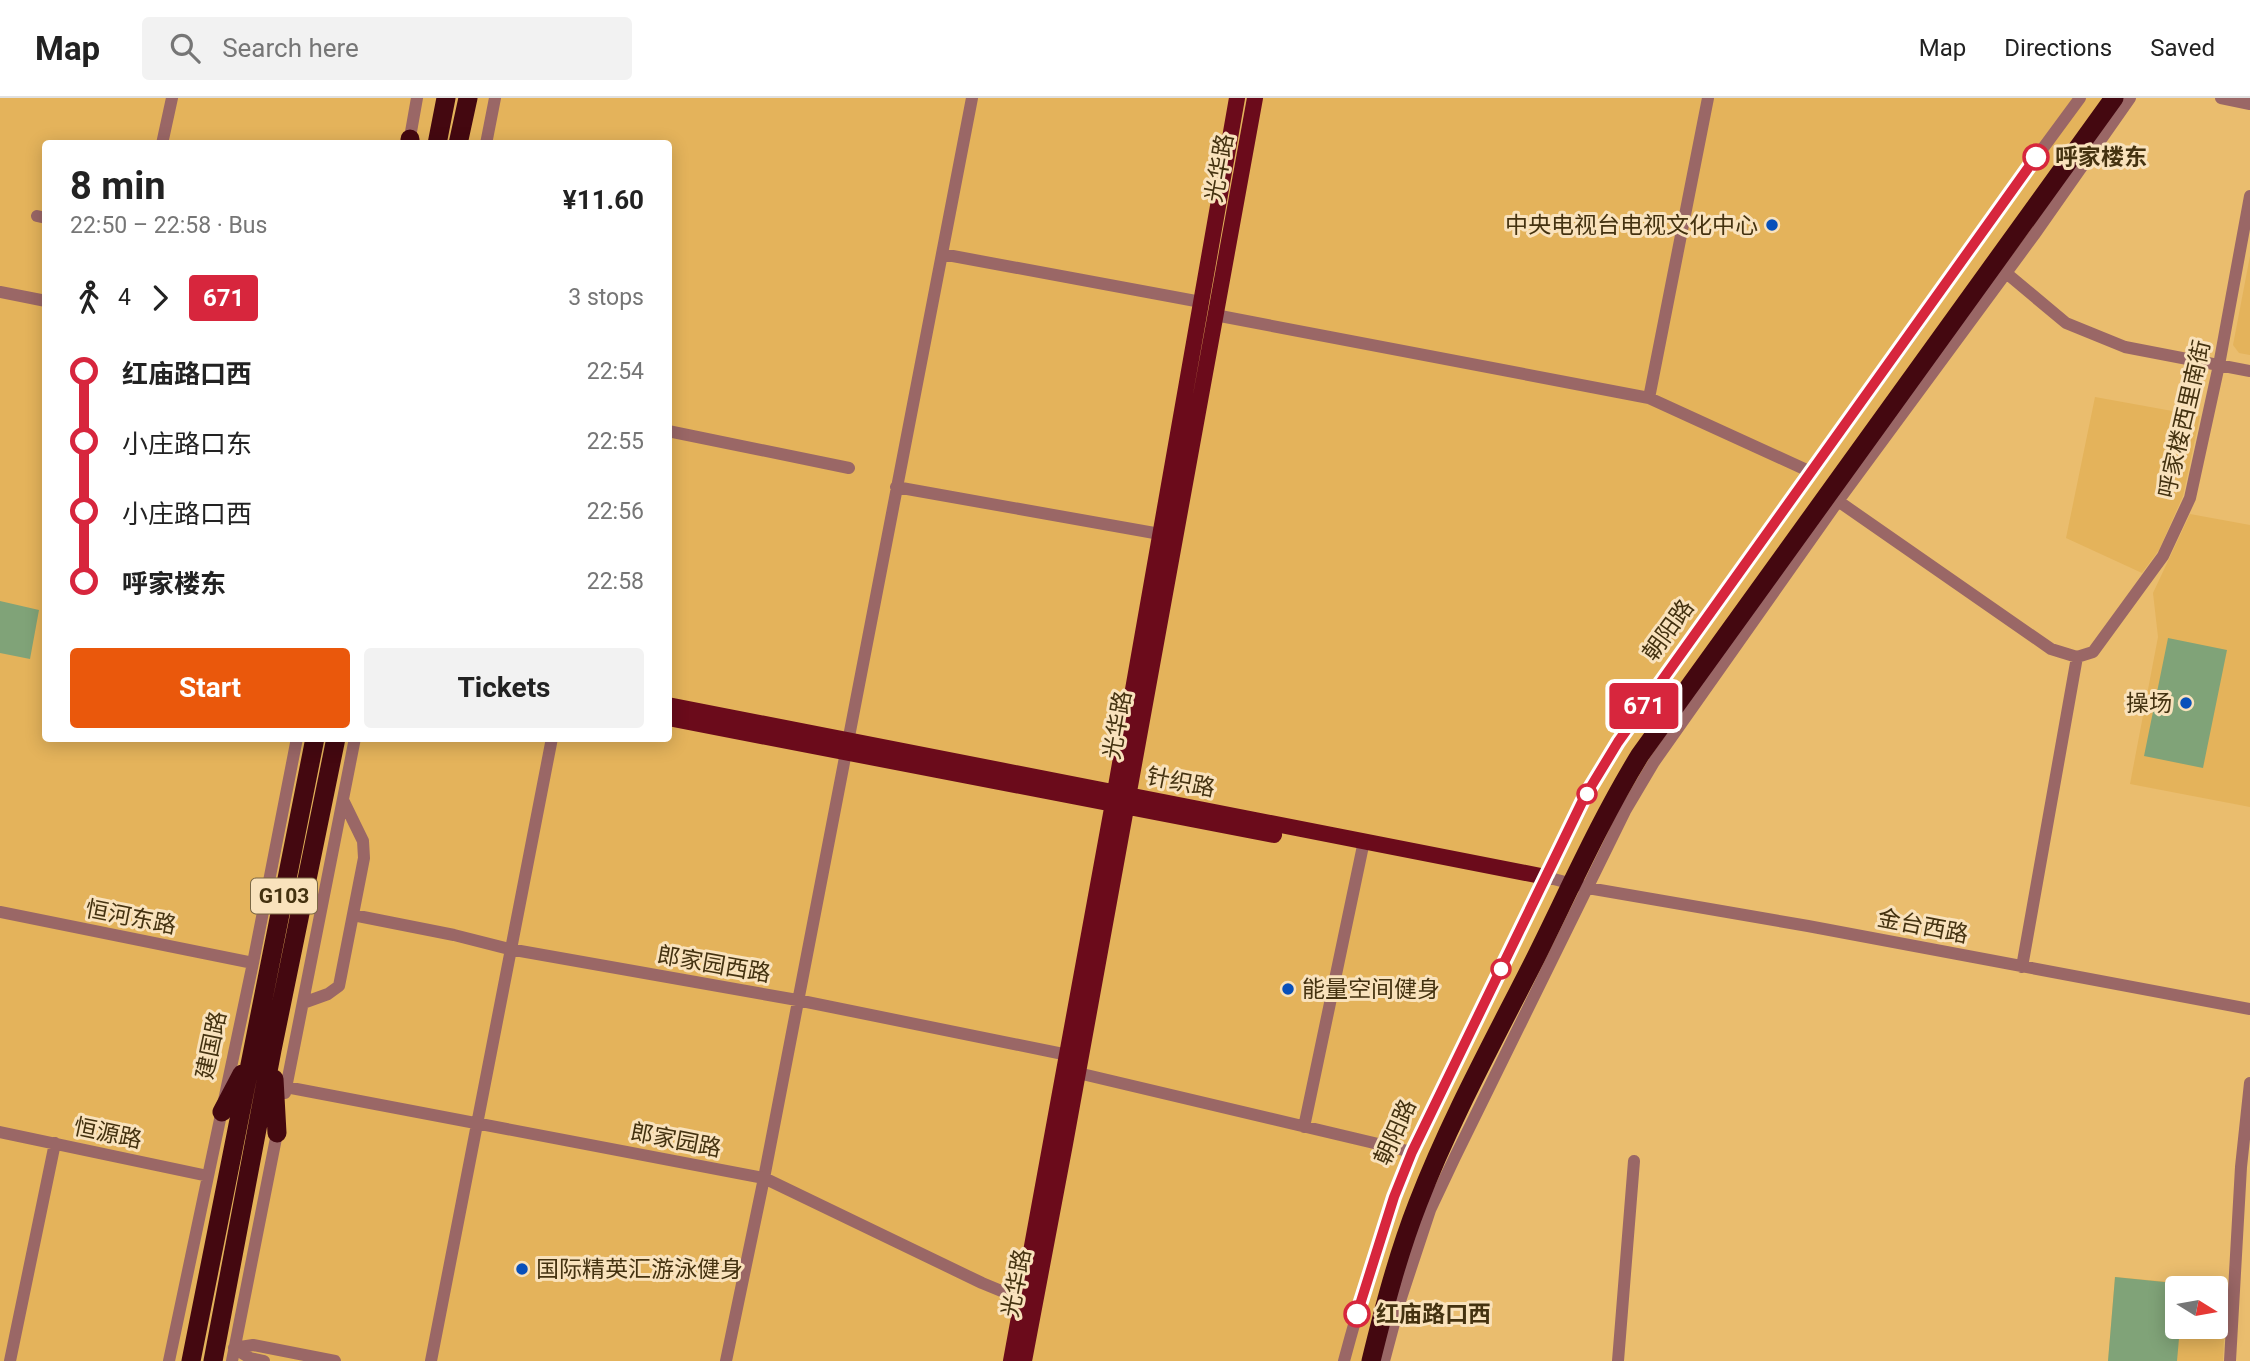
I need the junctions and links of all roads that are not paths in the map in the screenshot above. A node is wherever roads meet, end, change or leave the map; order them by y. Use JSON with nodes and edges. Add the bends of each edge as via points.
{"nodes":[{"id":1,"x":172,"y":98,"type":"edge"},
{"id":2,"x":417,"y":98,"type":"edge"},
{"id":3,"x":446,"y":98,"type":"edge"},
{"id":4,"x":468,"y":98,"type":"edge"},
{"id":5,"x":495,"y":98,"type":"edge"},
{"id":6,"x":972,"y":98,"type":"edge"},
{"id":7,"x":1237,"y":98,"type":"edge"},
{"id":8,"x":1255,"y":98,"type":"edge"},
{"id":9,"x":1708,"y":98,"type":"edge"},
{"id":10,"x":2080,"y":98,"type":"edge"},
{"id":11,"x":2100,"y":98,"type":"edge"},
{"id":12,"x":2114,"y":98,"type":"edge"},
{"id":13,"x":2130,"y":98,"type":"edge"},
{"id":14,"x":2221,"y":98,"type":"edge"},
{"id":15,"x":2250,"y":104,"type":"edge"},
{"id":16,"x":439,"y":136,"type":"edge"},
{"id":17,"x":460,"y":137,"type":"edge"},
{"id":18,"x":163,"y":140,"type":"edge"},
{"id":19,"x":410,"y":140,"type":"edge"},
{"id":20,"x":487,"y":140,"type":"edge"},
{"id":21,"x":2250,"y":196,"type":"edge"},
{"id":22,"x":942,"y":254,"type":"junction"},
{"id":23,"x":2005,"y":272,"type":"junction"},
{"id":24,"x":0,"y":292,"type":"edge"},
{"id":25,"x":42,"y":300,"type":"edge"},
{"id":26,"x":1201,"y":302,"type":"junction"},
{"id":27,"x":1215,"y":315,"type":"junction"},
{"id":28,"x":2219,"y":365,"type":"junction"},
{"id":29,"x":2250,"y":371,"type":"edge"},
{"id":30,"x":1649,"y":398,"type":"junction"},
{"id":31,"x":672,"y":432,"type":"edge"},
{"id":32,"x":849,"y":468,"type":"dead end"},
{"id":33,"x":1811,"y":472,"type":"junction"},
{"id":34,"x":897,"y":487,"type":"junction"},
{"id":35,"x":1838,"y":501,"type":"junction"},
{"id":36,"x":1160,"y":534,"type":"junction"},
{"id":37,"x":2077,"y":657,"type":"junction"},
{"id":38,"x":672,"y":706,"type":"edge"},
{"id":39,"x":672,"y":719,"type":"edge"},
{"id":40,"x":296,"y":742,"type":"edge"},
{"id":41,"x":314,"y":742,"type":"edge"},
{"id":42,"x":335,"y":742,"type":"edge"},
{"id":43,"x":354,"y":742,"type":"edge"},
{"id":44,"x":551,"y":742,"type":"edge"},
{"id":45,"x":846,"y":746,"type":"junction"},
{"id":46,"x":343,"y":800,"type":"junction"},
{"id":47,"x":1120,"y":800,"type":"junction"},
{"id":48,"x":1362,"y":846,"type":"junction"},
{"id":49,"x":1561,"y":883,"type":"junction"},
{"id":50,"x":0,"y":912,"type":"edge"},
{"id":51,"x":353,"y":915,"type":"junction"},
{"id":52,"x":509,"y":949,"type":"junction"},
{"id":53,"x":253,"y":963,"type":"junction"},
{"id":54,"x":2022,"y":967,"type":"junction"},
{"id":55,"x":797,"y":1000,"type":"junction"},
{"id":56,"x":303,"y":1003,"type":"junction"},
{"id":57,"x":2250,"y":1009,"type":"edge"},
{"id":58,"x":272,"y":1050,"type":"junction"},
{"id":59,"x":252,"y":1055,"type":"junction"},
{"id":60,"x":1068,"y":1055,"type":"junction"},
{"id":61,"x":1078,"y":1073,"type":"junction"},
{"id":62,"x":2250,"y":1083,"type":"edge"},
{"id":63,"x":286,"y":1087,"type":"junction"},
{"id":64,"x":222,"y":1112,"type":"junction"},
{"id":65,"x":477,"y":1124,"type":"junction"},
{"id":66,"x":1304,"y":1126,"type":"junction"},
{"id":67,"x":0,"y":1132,"type":"edge"},
{"id":68,"x":277,"y":1133,"type":"junction"},
{"id":69,"x":55,"y":1143,"type":"junction"},
{"id":70,"x":1412,"y":1152,"type":"junction"},
{"id":71,"x":1634,"y":1161,"type":"dead end"},
{"id":72,"x":208,"y":1176,"type":"junction"},
{"id":73,"x":764,"y":1178,"type":"junction"},
{"id":74,"x":1412,"y":1203,"type":"junction"},
{"id":75,"x":1029,"y":1303,"type":"junction"},
{"id":76,"x":233,"y":1354,"type":"edge"},
{"id":77,"x":10,"y":1361,"type":"edge"},
{"id":78,"x":169,"y":1361,"type":"edge"},
{"id":79,"x":191,"y":1361,"type":"edge"},
{"id":80,"x":213,"y":1361,"type":"edge"},
{"id":81,"x":264,"y":1361,"type":"edge"},
{"id":82,"x":335,"y":1361,"type":"edge"},
{"id":83,"x":431,"y":1361,"type":"edge"},
{"id":84,"x":726,"y":1361,"type":"edge"},
{"id":85,"x":1012,"y":1361,"type":"edge"},
{"id":86,"x":1024,"y":1361,"type":"edge"},
{"id":87,"x":1344,"y":1361,"type":"edge"},
{"id":88,"x":1362,"y":1361,"type":"edge"},
{"id":89,"x":1371,"y":1361,"type":"edge"},
{"id":90,"x":1384,"y":1361,"type":"edge"},
{"id":91,"x":1618,"y":1361,"type":"edge"},
{"id":92,"x":2230,"y":1361,"type":"edge"}],
"edges":[{"from":1,"to":18,"type":"street"},
{"from":2,"to":19,"type":"street"},
{"from":3,"to":16,"type":"highway"},
{"from":4,"to":17,"type":"highway"},
{"from":5,"to":20,"type":"street"},
{"from":6,"to":22,"type":"street"},
{"from":7,"to":26,"type":"main road","name":"光华路"},
{"from":8,"to":27,"type":"main road","name":"光华路"},
{"from":9,"to":30,"type":"street"},
{"from":10,"to":33,"type":"street","name":"朝阳路"},
{"from":11,"to":49,"type":"highway","name":"朝阳路","via":[[1631,750],[1599,803]]},
{"from":12,"to":49,"type":"highway","name":"朝阳路","via":[[1640,755]]},
{"from":13,"to":23,"type":"street","name":"朝阳路"},
{"from":14,"to":15,"type":"street"},
{"from":21,"to":28,"type":"street","name":"呼家楼西里南街"},
{"from":22,"to":26,"type":"street"},
{"from":22,"to":34,"type":"street"},
{"from":23,"to":28,"type":"street","via":[[2066,323],[2125,347]]},
{"from":23,"to":35,"type":"street","name":"朝阳路"},
{"from":24,"to":25,"type":"street"},
{"from":26,"to":36,"type":"main road","name":"光华路"},
{"from":27,"to":30,"type":"street"},
{"from":27,"to":47,"type":"main road","name":"光华路"},
{"from":28,"to":29,"type":"street"},
{"from":28,"to":37,"type":"street","name":"呼家楼西里南街","via":[[2190,498],[2163,556],[2093,652]]},
{"from":30,"to":33,"type":"street"},
{"from":31,"to":32,"type":"street"},
{"from":33,"to":49,"type":"street","name":"朝阳路","via":[[1618,742],[1584,798]]},
{"from":34,"to":36,"type":"street"},
{"from":34,"to":45,"type":"street"},
{"from":35,"to":37,"type":"street","via":[[2051,649]]},
{"from":35,"to":49,"type":"street","name":"朝阳路","via":[[1654,762],[1625,811]]},
{"from":36,"to":47,"type":"main road","name":"光华路"},
{"from":37,"to":54,"type":"street"},
{"from":38,"to":45,"type":"main road","name":"针织路"},
{"from":39,"to":45,"type":"main road","name":"针织路"},
{"from":40,"to":53,"type":"street","name":"建国路"},
{"from":41,"to":59,"type":"highway","name":"建国路","number":"G103"},
{"from":42,"to":58,"type":"highway","number":"G103"},
{"from":43,"to":46,"type":"street"},
{"from":44,"to":52,"type":"street"},
{"from":45,"to":47,"type":"main road","name":"针织路"},
{"from":45,"to":55,"type":"street"},
{"from":46,"to":51,"type":"street","via":[[363,841]]},
{"from":46,"to":56,"type":"street"},
{"from":47,"to":48,"type":"main road","name":"针织路"},
{"from":47,"to":60,"type":"main road","name":"光华路"},
{"from":47,"to":61,"type":"main road","name":"光华路"},
{"from":48,"to":49,"type":"main road","name":"针织路"},
{"from":48,"to":66,"type":"street"},
{"from":49,"to":54,"type":"street","name":"金台西路"},
{"from":49,"to":70,"type":"street","name":"朝阳路"},
{"from":49,"to":74,"type":"street","name":"朝阳路"},
{"from":49,"to":74,"type":"highway","name":"朝阳路","via":[[1429,1146]]},
{"from":50,"to":53,"type":"street","name":"恒河东路"},
{"from":51,"to":52,"type":"street","name":"郎家园西路"},
{"from":51,"to":56,"type":"street","via":[[339,986]]},
{"from":52,"to":55,"type":"street","name":"郎家园西路"},
{"from":52,"to":65,"type":"street"},
{"from":53,"to":64,"type":"street","name":"建国路"},
{"from":54,"to":57,"type":"street","name":"金台西路"},
{"from":55,"to":60,"type":"street","name":"郎家园西路"},
{"from":55,"to":73,"type":"street"},
{"from":56,"to":63,"type":"street"},
{"from":58,"to":68,"type":"highway"},
{"from":58,"to":80,"type":"highway","number":"G103"},
{"from":59,"to":64,"type":"highway"},
{"from":59,"to":79,"type":"highway","name":"建国路","number":"G103"},
{"from":60,"to":75,"type":"main road","name":"光华路"},
{"from":61,"to":66,"type":"street"},
{"from":61,"to":75,"type":"main road","name":"光华路"},
{"from":62,"to":92,"type":"street"},
{"from":63,"to":65,"type":"street","name":"郎家园路"},
{"from":63,"to":68,"type":"street"},
{"from":64,"to":72,"type":"street","name":"建国路"},
{"from":65,"to":73,"type":"street","name":"郎家园路"},
{"from":65,"to":83,"type":"street"},
{"from":66,"to":70,"type":"street"},
{"from":67,"to":69,"type":"street","name":"恒源路"},
{"from":68,"to":76,"type":"street"},
{"from":69,"to":72,"type":"street","name":"恒源路"},
{"from":69,"to":77,"type":"street"},
{"from":70,"to":74,"type":"street","name":"朝阳路"},
{"from":71,"to":91,"type":"street"},
{"from":72,"to":78,"type":"street","name":"建国路"},
{"from":73,"to":75,"type":"street","name":"郎家园路"},
{"from":73,"to":84,"type":"street"},
{"from":74,"to":87,"type":"street","name":"朝阳路","via":[[1363,1292]]},
{"from":74,"to":88,"type":"highway","name":"朝阳路"},
{"from":74,"to":89,"type":"highway","name":"朝阳路"},
{"from":74,"to":90,"type":"street","name":"朝阳路","via":[[1400,1301]]},
{"from":75,"to":85,"type":"main road","name":"光华路"},
{"from":75,"to":86,"type":"main road","name":"光华路"},
{"from":76,"to":81,"type":"street"},
{"from":76,"to":82,"type":"street","via":[[253,1345]]}]}
